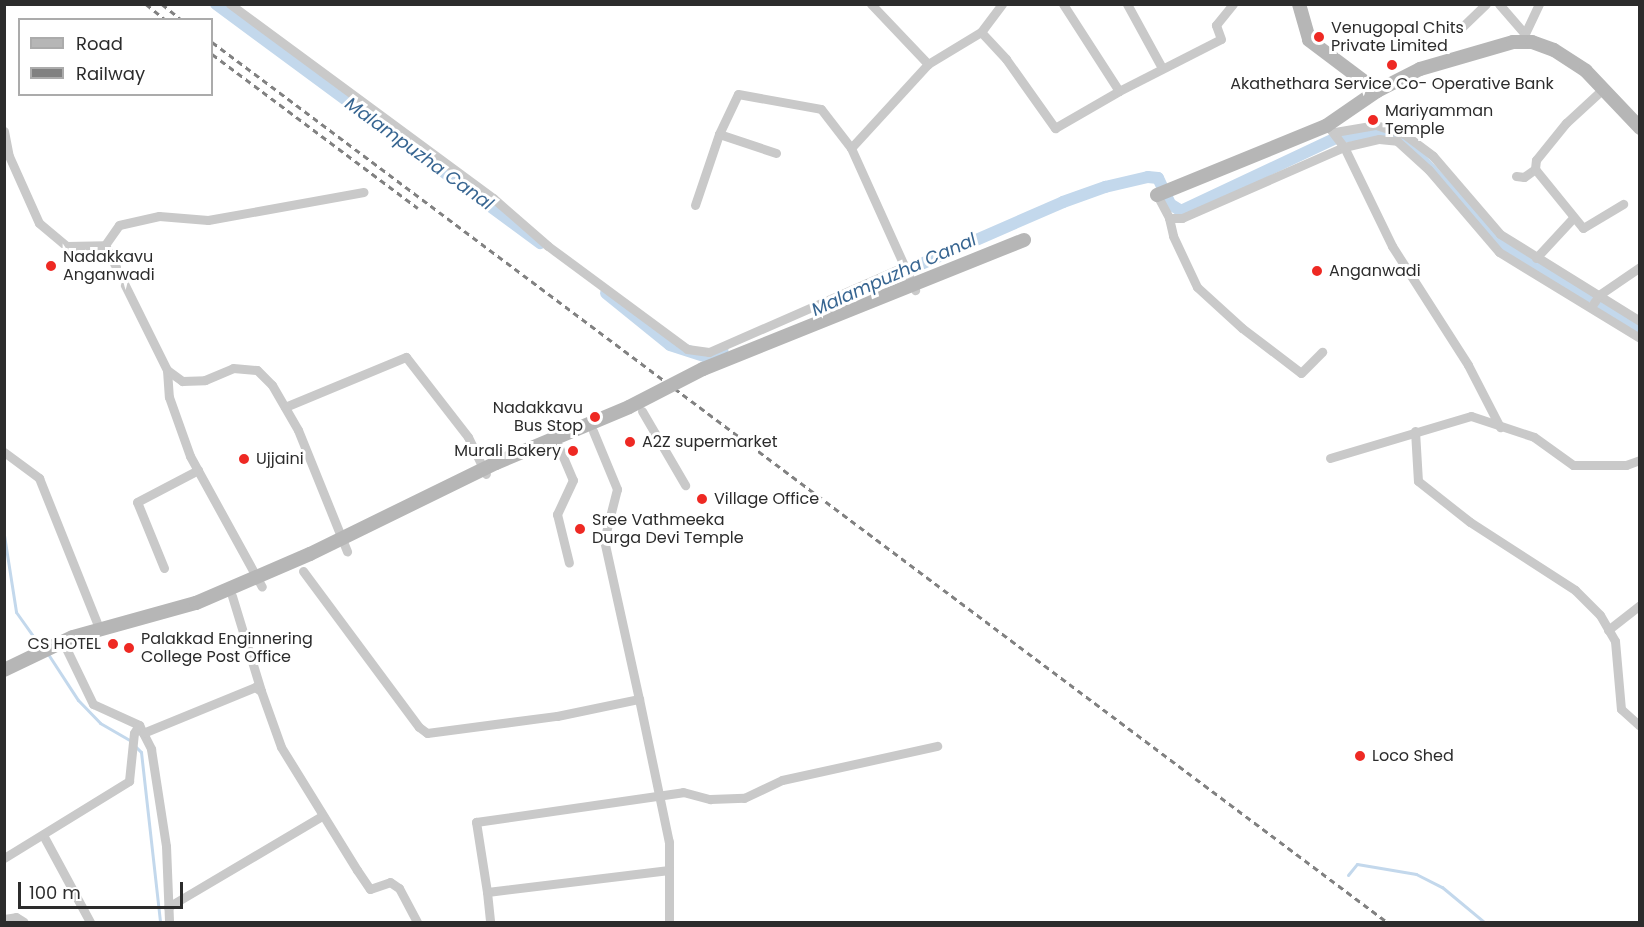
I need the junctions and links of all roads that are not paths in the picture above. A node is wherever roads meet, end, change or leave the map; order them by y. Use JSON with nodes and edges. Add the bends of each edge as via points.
{"nodes":[{"id":1,"x":230,"y":4,"type":"edge"},
{"id":2,"x":871,"y":4,"type":"edge"},
{"id":3,"x":986,"y":4,"type":"edge"},
{"id":4,"x":1002,"y":4,"type":"edge"},
{"id":5,"x":1063,"y":4,"type":"edge"},
{"id":6,"x":1127,"y":4,"type":"edge"},
{"id":7,"x":1233,"y":4,"type":"edge"},
{"id":8,"x":1299,"y":4,"type":"edge"},
{"id":9,"x":1486,"y":4,"type":"edge"},
{"id":10,"x":1499,"y":4,"type":"edge"},
{"id":11,"x":1539,"y":4,"type":"edge"},
{"id":12,"x":993,"y":13,"type":"junction"},
{"id":13,"x":1460,"y":29,"type":"dead end"},
{"id":14,"x":981,"y":32,"type":"junction"},
{"id":15,"x":1523,"y":38,"type":"junction"},
{"id":16,"x":928,"y":64,"type":"junction"},
{"id":17,"x":1162,"y":68,"type":"junction"},
{"id":18,"x":1603,"y":89,"type":"junction"},
{"id":19,"x":1119,"y":91,"type":"junction"},
{"id":20,"x":1377,"y":91,"type":"junction"},
{"id":21,"x":1640,"y":128,"type":"edge"},
{"id":22,"x":1330,"y":129,"type":"junction"},
{"id":23,"x":4,"y":131,"type":"edge"},
{"id":24,"x":718,"y":134,"type":"junction"},
{"id":25,"x":1344,"y":147,"type":"junction"},
{"id":26,"x":851,"y":148,"type":"junction"},
{"id":27,"x":776,"y":153,"type":"dead end"},
{"id":28,"x":1534,"y":169,"type":"junction"},
{"id":29,"x":1516,"y":176,"type":"dead end"},
{"id":30,"x":364,"y":192,"type":"dead end"},
{"id":31,"x":1157,"y":195,"type":"joint"},
{"id":32,"x":1623,"y":204,"type":"dead end"},
{"id":33,"x":695,"y":205,"type":"dead end"},
{"id":34,"x":1169,"y":218,"type":"junction"},
{"id":35,"x":1573,"y":218,"type":"junction"},
{"id":36,"x":1024,"y":240,"type":"dead end"},
{"id":37,"x":105,"y":244,"type":"junction"},
{"id":38,"x":1536,"y":258,"type":"junction"},
{"id":39,"x":904,"y":266,"type":"junction"},
{"id":40,"x":1640,"y":267,"type":"edge"},
{"id":41,"x":915,"y":290,"type":"dead end"},
{"id":42,"x":1599,"y":295,"type":"junction"},
{"id":43,"x":1591,"y":307,"type":"junction"},
{"id":44,"x":1640,"y":321,"type":"edge"},
{"id":45,"x":1640,"y":338,"type":"edge"},
{"id":46,"x":729,"y":344,"type":"junction"},
{"id":47,"x":1322,"y":352,"type":"dead end"},
{"id":48,"x":743,"y":364,"type":"dead end"},
{"id":49,"x":167,"y":370,"type":"junction"},
{"id":50,"x":285,"y":407,"type":"junction"},
{"id":51,"x":642,"y":411,"type":"dead end"},
{"id":52,"x":1500,"y":427,"type":"junction"},
{"id":53,"x":593,"y":431,"type":"dead end"},
{"id":54,"x":1415,"y":431,"type":"junction"},
{"id":55,"x":558,"y":445,"type":"dead end"},
{"id":56,"x":4,"y":452,"type":"edge"},
{"id":57,"x":1330,"y":458,"type":"dead end"},
{"id":58,"x":1640,"y":460,"type":"edge"},
{"id":59,"x":198,"y":470,"type":"junction"},
{"id":60,"x":486,"y":474,"type":"dead end"},
{"id":61,"x":685,"y":485,"type":"dead end"},
{"id":62,"x":347,"y":551,"type":"dead end"},
{"id":63,"x":569,"y":564,"type":"dead end"},
{"id":64,"x":164,"y":568,"type":"dead end"},
{"id":65,"x":303,"y":571,"type":"dead end"},
{"id":66,"x":262,"y":587,"type":"dead end"},
{"id":67,"x":232,"y":596,"type":"dead end"},
{"id":68,"x":1640,"y":605,"type":"edge"},
{"id":69,"x":99,"y":628,"type":"junction"},
{"id":70,"x":1608,"y":630,"type":"junction"},
{"id":71,"x":63,"y":642,"type":"junction"},
{"id":72,"x":4,"y":670,"type":"edge"},
{"id":73,"x":261,"y":691,"type":"junction"},
{"id":74,"x":639,"y":699,"type":"junction"},
{"id":75,"x":1640,"y":726,"type":"edge"},
{"id":76,"x":139,"y":730,"type":"junction"},
{"id":77,"x":937,"y":746,"type":"dead end"},
{"id":78,"x":656,"y":795,"type":"junction"},
{"id":79,"x":322,"y":816,"type":"junction"},
{"id":80,"x":43,"y":835,"type":"junction"},
{"id":81,"x":4,"y":858,"type":"edge"},
{"id":82,"x":669,"y":870,"type":"junction"},
{"id":83,"x":487,"y":892,"type":"junction"},
{"id":84,"x":168,"y":907,"type":"junction"},
{"id":85,"x":4,"y":919,"type":"edge"},
{"id":86,"x":24,"y":922,"type":"edge"},
{"id":87,"x":90,"y":922,"type":"edge"},
{"id":88,"x":169,"y":922,"type":"edge"},
{"id":89,"x":417,"y":922,"type":"edge"},
{"id":90,"x":490,"y":922,"type":"edge"},
{"id":91,"x":669,"y":922,"type":"edge"}],
"edges":[{"from":1,"to":46,"type":"street","via":[[493,198],[548,246],[674,341],[702,352]]},
{"from":2,"to":16,"type":"street"},
{"from":3,"to":12,"type":"street"},
{"from":4,"to":12,"type":"street"},
{"from":5,"to":19,"type":"street"},
{"from":6,"to":17,"type":"street"},
{"from":7,"to":17,"type":"street","via":[[1216,25],[1221,39]]},
{"from":8,"to":20,"type":"main road","via":[[1309,40]]},
{"from":9,"to":13,"type":"street"},
{"from":10,"to":15,"type":"street"},
{"from":11,"to":15,"type":"street"},
{"from":12,"to":14,"type":"street"},
{"from":14,"to":16,"type":"street"},
{"from":14,"to":19,"type":"street","via":[[1006,59],[1055,128]]},
{"from":15,"to":18,"type":"main road","via":[[1554,50],[1586,71]]},
{"from":15,"to":20,"type":"main road","via":[[1420,69]]},
{"from":16,"to":26,"type":"street"},
{"from":17,"to":19,"type":"street"},
{"from":18,"to":21,"type":"main road"},
{"from":18,"to":28,"type":"street","via":[[1566,123],[1536,160]]},
{"from":20,"to":22,"type":"main road"},
{"from":22,"to":25,"type":"street"},
{"from":22,"to":31,"type":"main road"},
{"from":22,"to":38,"type":"street","via":[[1376,125],[1404,134],[1433,156],[1500,234]]},
{"from":23,"to":37,"type":"street","via":[[9,156],[39,223],[66,246]]},
{"from":24,"to":26,"type":"street","via":[[738,94],[821,109]]},
{"from":24,"to":27,"type":"street"},
{"from":24,"to":33,"type":"street"},
{"from":25,"to":34,"type":"street","via":[[1182,218]]},
{"from":25,"to":43,"type":"street","via":[[1379,139],[1404,144],[1499,252]]},
{"from":25,"to":52,"type":"street","via":[[1392,246],[1468,365]]},
{"from":26,"to":39,"type":"street"},
{"from":28,"to":29,"type":"street","via":[[1524,177]]},
{"from":28,"to":35,"type":"street"},
{"from":30,"to":37,"type":"street","via":[[208,220],[159,216],[119,225]]},
{"from":31,"to":34,"type":"street"},
{"from":32,"to":35,"type":"street","via":[[1583,228]]},
{"from":34,"to":47,"type":"street","via":[[1173,236],[1197,287],[1233,321],[1300,373]]},
{"from":35,"to":38,"type":"street"},
{"from":36,"to":69,"type":"main road","bridge":true,"via":[[703,369],[629,406],[496,463],[310,554],[196,603]]},
{"from":37,"to":49,"type":"street"},
{"from":38,"to":42,"type":"street"},
{"from":39,"to":41,"type":"street"},
{"from":39,"to":46,"type":"street"},
{"from":40,"to":42,"type":"street"},
{"from":42,"to":43,"type":"street"},
{"from":42,"to":44,"type":"street"},
{"from":43,"to":45,"type":"street"},
{"from":46,"to":48,"type":"street"},
{"from":49,"to":50,"type":"street","via":[[182,381],[205,380],[233,368],[257,370]]},
{"from":49,"to":59,"type":"street","via":[[170,397]]},
{"from":50,"to":60,"type":"street","via":[[406,357],[468,437]]},
{"from":50,"to":62,"type":"street","via":[[326,491]]},
{"from":51,"to":61,"type":"street"},
{"from":52,"to":54,"type":"street","via":[[1471,416]]},
{"from":52,"to":58,"type":"street","via":[[1534,437],[1574,465],[1626,465]]},
{"from":53,"to":74,"type":"street","via":[[617,489],[604,540]]},
{"from":54,"to":57,"type":"street"},
{"from":54,"to":70,"type":"street","via":[[1418,481],[1470,522],[1575,590]]},
{"from":55,"to":63,"type":"street","via":[[573,480],[557,514]]},
{"from":56,"to":69,"type":"street","via":[[39,478]]},
{"from":59,"to":64,"type":"street","via":[[137,502]]},
{"from":59,"to":66,"type":"street"},
{"from":65,"to":74,"type":"street","via":[[427,733],[557,716]]},
{"from":67,"to":73,"type":"street"},
{"from":68,"to":70,"type":"street"},
{"from":69,"to":71,"type":"main road"},
{"from":70,"to":75,"type":"street","via":[[1619,659],[1619,703]]},
{"from":71,"to":72,"type":"main road"},
{"from":71,"to":76,"type":"street","via":[[93,704]]},
{"from":73,"to":76,"type":"street","via":[[255,687]]},
{"from":73,"to":79,"type":"street","via":[[281,747]]},
{"from":74,"to":78,"type":"street","via":[[652,750]]},
{"from":76,"to":80,"type":"street","via":[[131,751],[129,781]]},
{"from":76,"to":84,"type":"street","via":[[151,749],[166,846]]},
{"from":77,"to":78,"type":"street","via":[[782,780],[744,798],[710,799],[683,792]]},
{"from":78,"to":82,"type":"street","via":[[669,842]]},
{"from":78,"to":83,"type":"street","via":[[476,822]]},
{"from":79,"to":84,"type":"street"},
{"from":79,"to":89,"type":"street","via":[[370,889],[390,882],[399,888]]},
{"from":80,"to":81,"type":"street"},
{"from":80,"to":87,"type":"street"},
{"from":82,"to":83,"type":"street"},
{"from":82,"to":91,"type":"street"},
{"from":83,"to":90,"type":"street"},
{"from":84,"to":88,"type":"street"},
{"from":85,"to":86,"type":"street","via":[[16,917]]}]}
